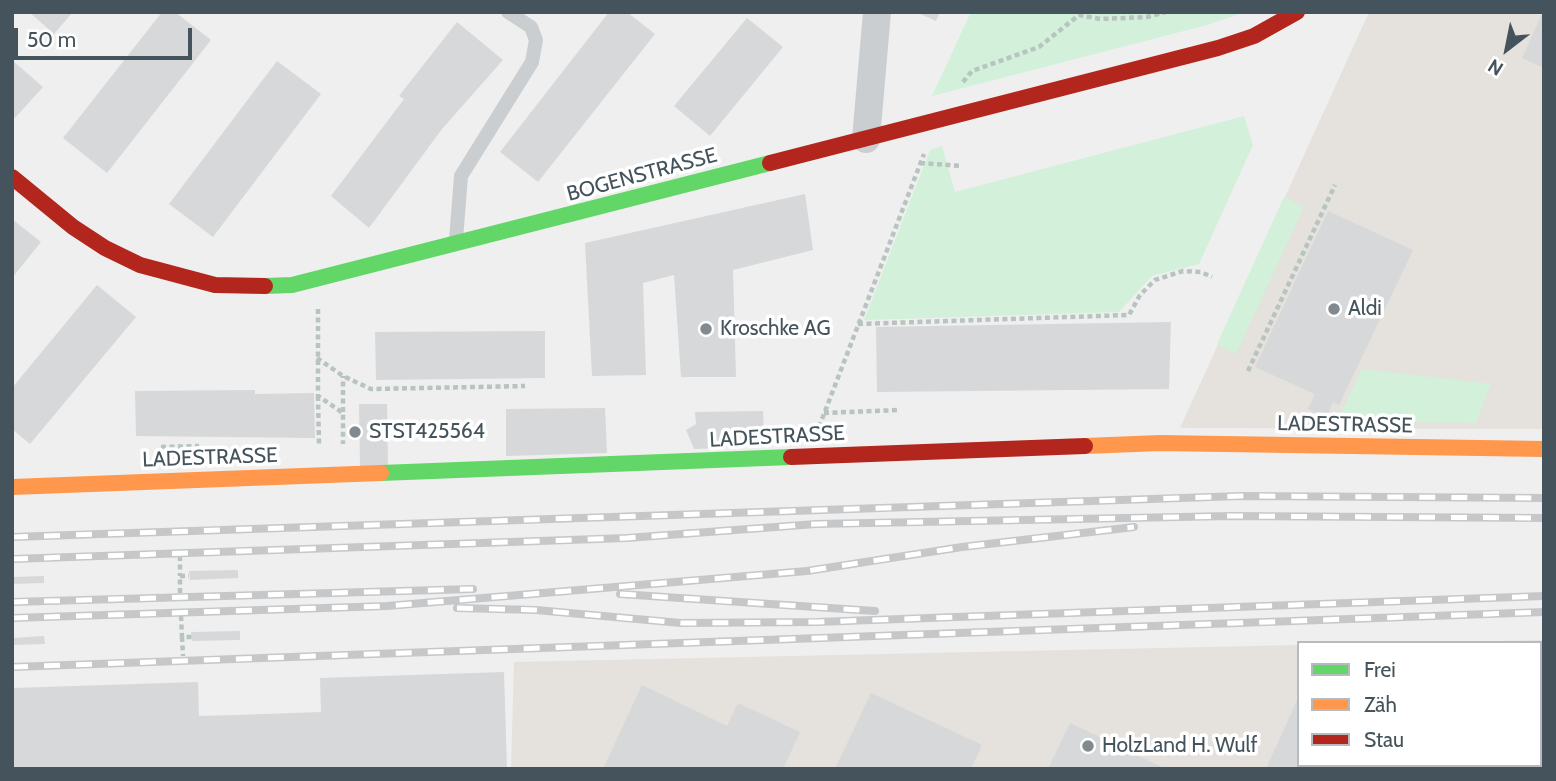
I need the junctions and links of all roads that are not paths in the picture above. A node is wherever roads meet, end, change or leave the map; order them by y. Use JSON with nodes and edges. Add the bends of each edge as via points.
{"nodes":[{"id":1,"x":508,"y":12,"type":"edge"},
{"id":2,"x":877,"y":12,"type":"edge"},
{"id":3,"x":1297,"y":12,"type":"edge"},
{"id":4,"x":866,"y":139,"type":"junction"},
{"id":5,"x":12,"y":177,"type":"edge"},
{"id":6,"x":456,"y":245,"type":"junction"},
{"id":7,"x":1544,"y":449,"type":"edge"},
{"id":8,"x":12,"y":487,"type":"edge"}],
"edges":[{"from":1,"to":6,"type":"lane","via":[[531,27],[536,40],[532,62],[461,176]]},
{"from":2,"to":4,"type":"street"},
{"from":3,"to":4,"type":"street","name":"BOGENSTRASSE","via":[[1232,44]]},
{"from":4,"to":6,"type":"street","name":"BOGENSTRASSE"},
{"from":5,"to":6,"type":"street","name":"BOGENSTRASSE","via":[[89,238],[122,257],[158,272],[234,287],[318,280]]},
{"from":7,"to":8,"type":"street","name":"LADESTRASSE","via":[[1160,443]]}]}
